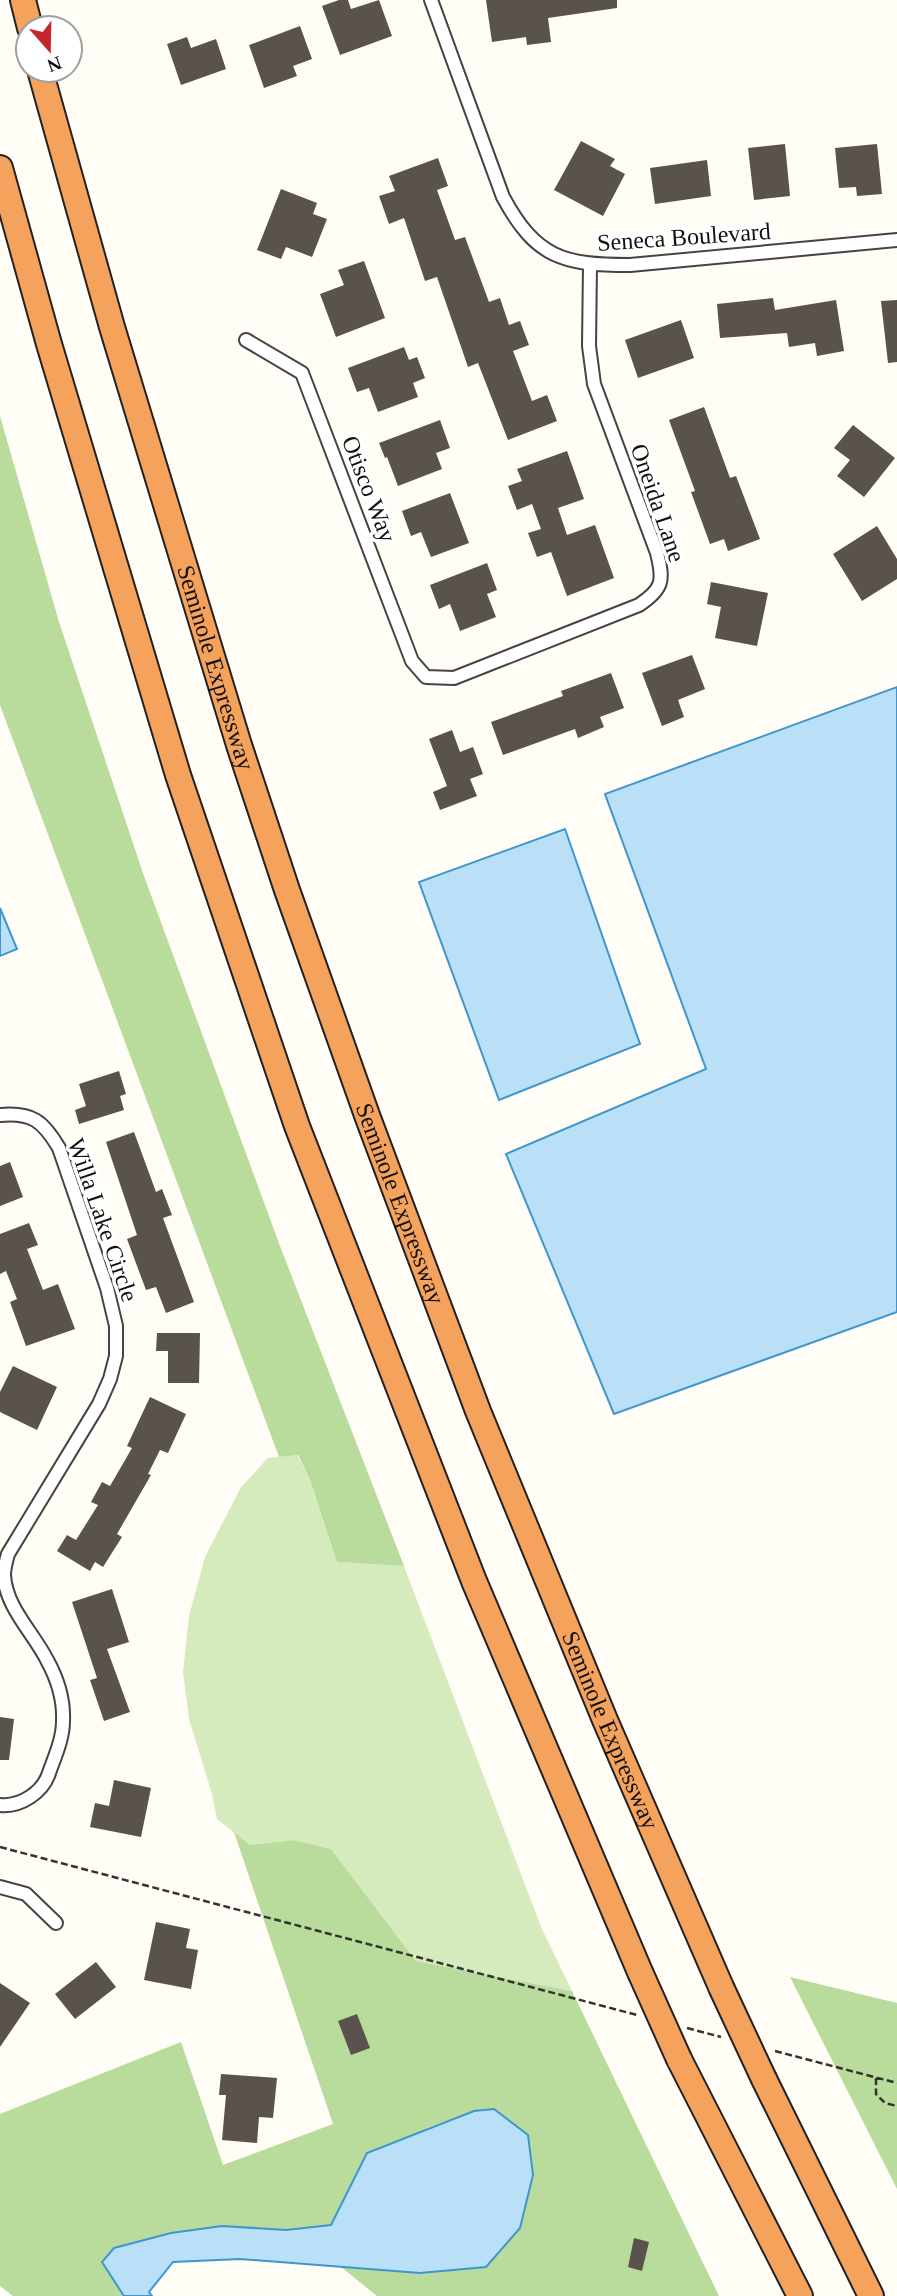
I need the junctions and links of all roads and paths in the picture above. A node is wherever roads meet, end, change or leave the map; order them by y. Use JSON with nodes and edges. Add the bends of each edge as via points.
{"nodes":[{"id":1,"x":431,"y":0,"type":"edge"},
{"id":2,"x":44,"y":84,"type":"edge"},
{"id":3,"x":0,"y":168,"type":"edge"},
{"id":4,"x":897,"y":240,"type":"edge"},
{"id":5,"x":590,"y":265,"type":"junction"},
{"id":6,"x":246,"y":340,"type":"dead end"},
{"id":7,"x":426,"y":677,"type":"joint"},
{"id":8,"x":0,"y":1115,"type":"edge"},
{"id":9,"x":2,"y":1572,"type":"edge"},
{"id":10,"x":0,"y":1805,"type":"edge"},
{"id":11,"x":0,"y":1847,"type":"edge"},
{"id":12,"x":0,"y":1887,"type":"edge"},
{"id":13,"x":56,"y":1923,"type":"dead end"},
{"id":14,"x":648,"y":2018,"type":"dead end"},
{"id":15,"x":675,"y":2025,"type":"dead end"},
{"id":16,"x":729,"y":2039,"type":"dead end"},
{"id":17,"x":769,"y":2049,"type":"dead end"},
{"id":18,"x":876,"y":2078,"type":"junction"},
{"id":19,"x":897,"y":2083,"type":"edge"},
{"id":20,"x":897,"y":2106,"type":"edge"},
{"id":21,"x":800,"y":2296,"type":"edge"},
{"id":22,"x":870,"y":2296,"type":"edge"}],
"edges":[{"from":1,"to":5,"type":"street","name":"Seneca Boulevard","via":[[503,197],[518,224],[534,242],[558,256]]},
{"from":2,"to":22,"type":"highway","name":"Seminole Expressway","bridge":true,"via":[[239,745],[368,1118],[478,1411],[605,1720],[721,1987]]},
{"from":3,"to":21,"type":"highway","bridge":true,"via":[[178,775],[297,1126],[474,1581],[640,1972],[679,2059]]},
{"from":4,"to":5,"type":"street","name":"Seneca Boulevard"},
{"from":5,"to":7,"type":"street","name":"Oneida Lane","via":[[589,346],[594,384],[657,553],[663,575],[657,593],[639,605],[454,678]]},
{"from":6,"to":7,"type":"street","name":"Otisco Way","via":[[302,373],[412,661]]},
{"from":8,"to":9,"type":"street","name":"Willa Lake Circle","via":[[19,1113],[36,1119],[59,1148],[116,1326],[116,1356],[99,1404],[8,1554]]},
{"from":9,"to":10,"type":"street","name":"Willa Lake Circle","via":[[15,1610],[47,1660],[61,1695],[64,1722],[45,1785],[21,1801]]},
{"from":11,"to":14,"type":"path"},
{"from":12,"to":13,"type":"street","via":[[26,1894]]},
{"from":15,"to":16,"type":"path"},
{"from":17,"to":18,"type":"path"},
{"from":18,"to":19,"type":"path"},
{"from":18,"to":20,"type":"path","via":[[876,2094]]}]}
